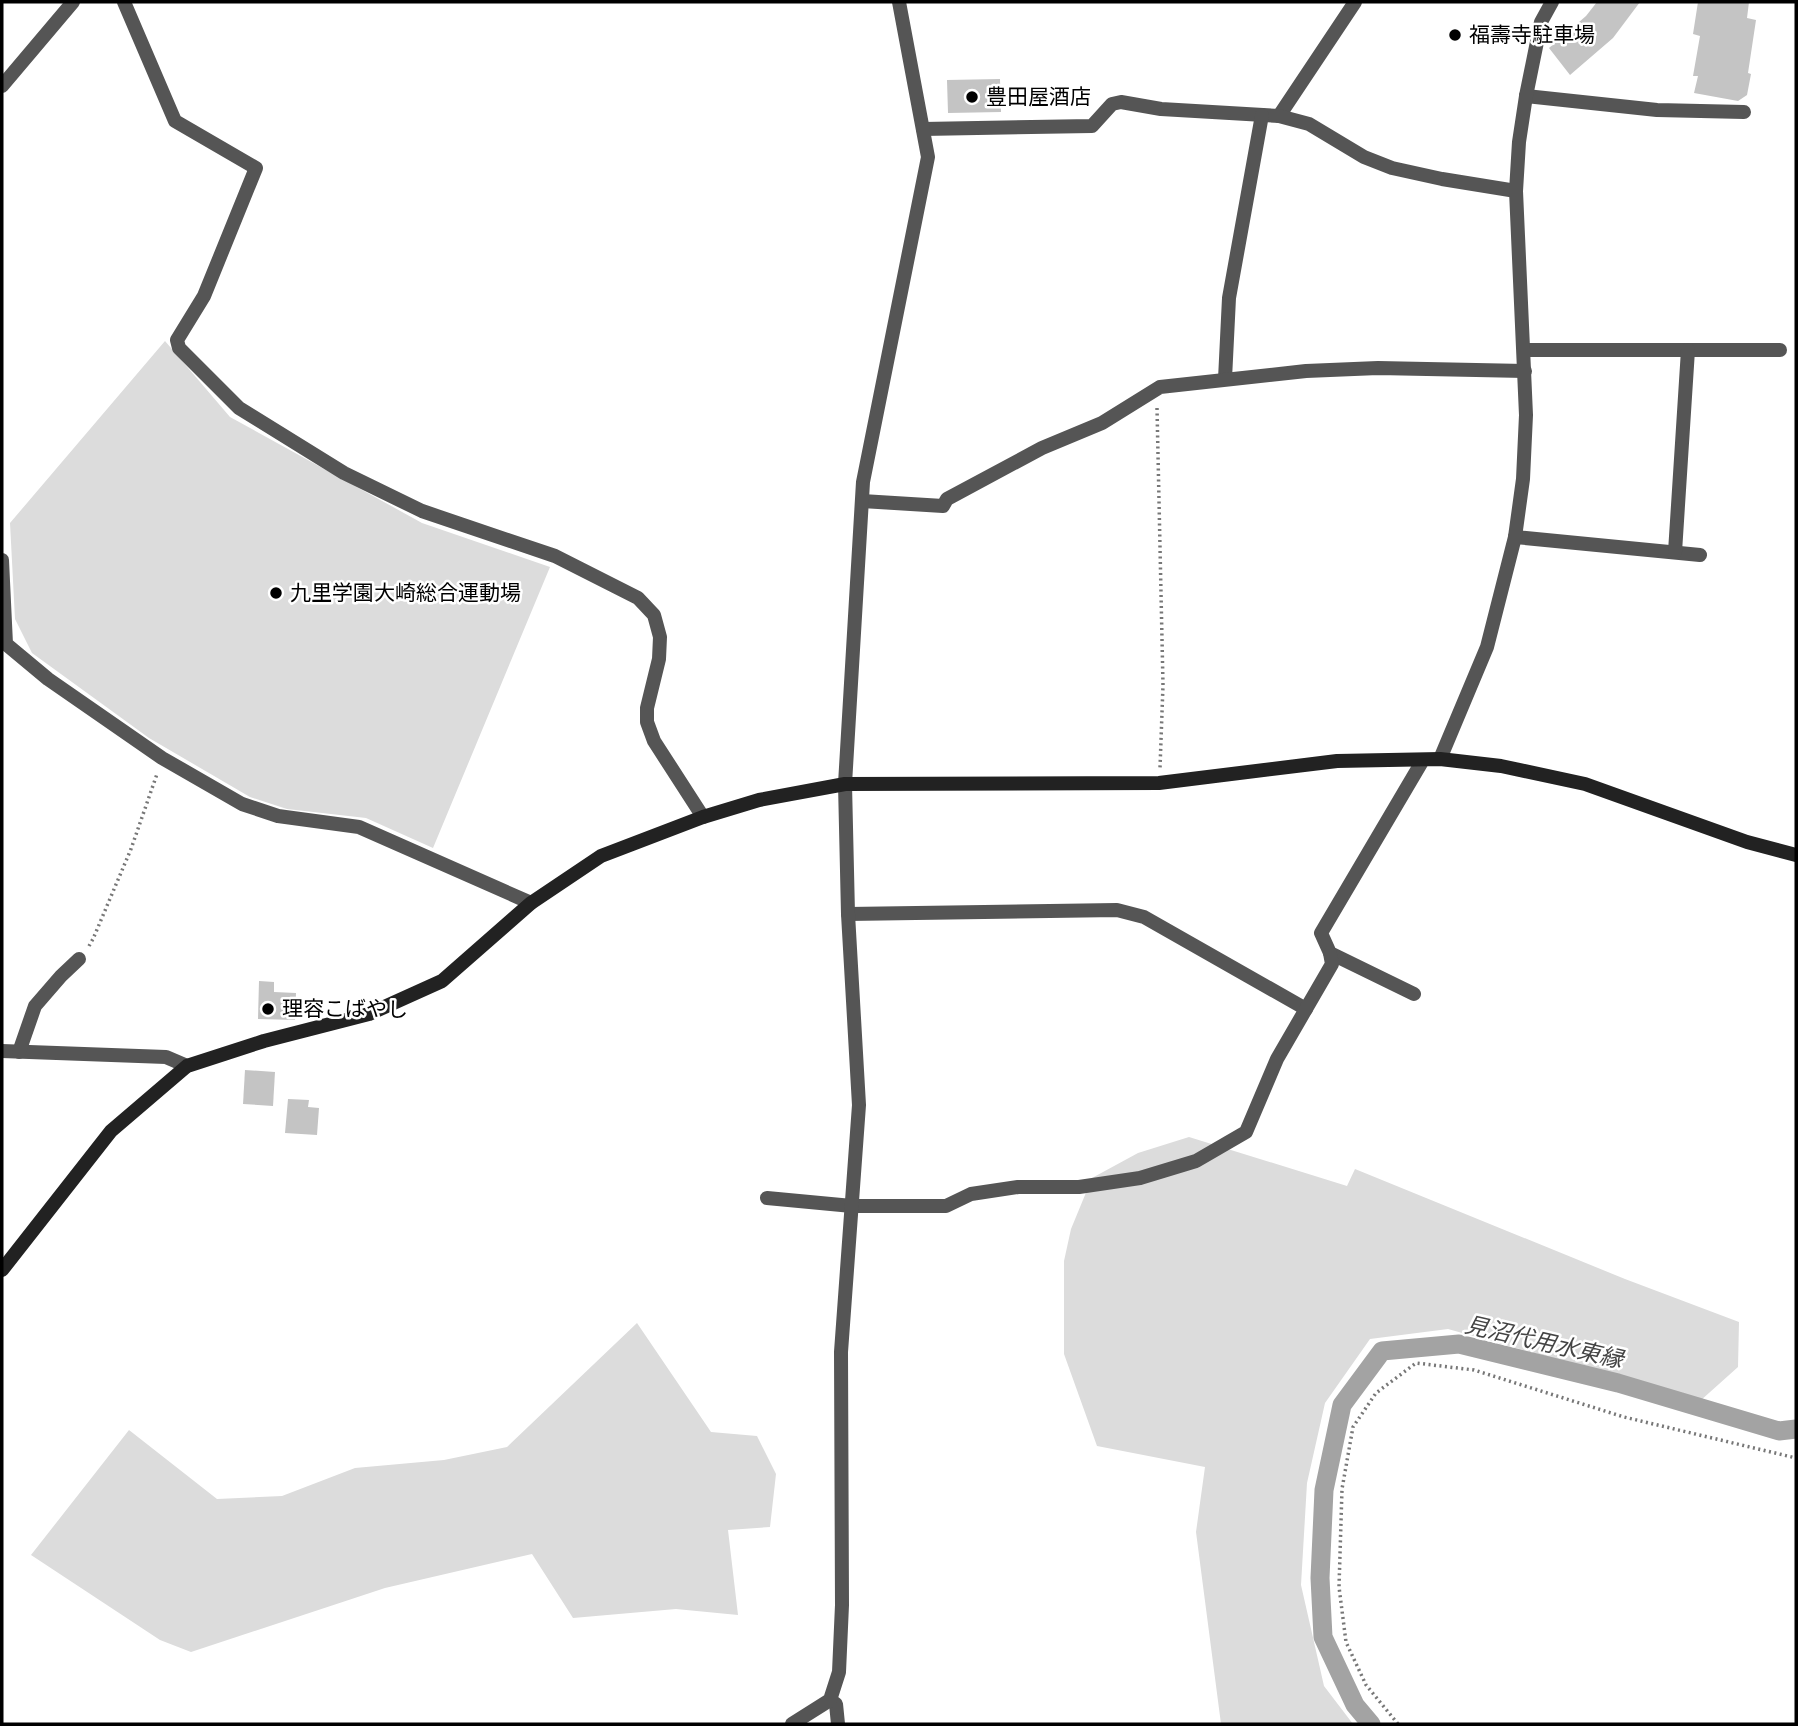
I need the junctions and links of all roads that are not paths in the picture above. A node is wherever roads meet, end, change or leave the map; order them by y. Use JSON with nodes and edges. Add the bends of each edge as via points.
{"nodes":[{"id":1,"x":73,"y":2,"type":"edge"},
{"id":2,"x":124,"y":2,"type":"edge"},
{"id":3,"x":899,"y":2,"type":"edge"},
{"id":4,"x":1355,"y":2,"type":"edge"},
{"id":5,"x":1552,"y":2,"type":"edge"},
{"id":6,"x":2,"y":86,"type":"edge"},
{"id":7,"x":1526,"y":96,"type":"junction"},
{"id":8,"x":1744,"y":112,"type":"dead end"},
{"id":9,"x":1262,"y":115,"type":"junction"},
{"id":10,"x":1279,"y":116,"type":"junction"},
{"id":11,"x":923,"y":129,"type":"junction"},
{"id":12,"x":1516,"y":191,"type":"junction"},
{"id":13,"x":1524,"y":350,"type":"junction"},
{"id":14,"x":1688,"y":350,"type":"junction"},
{"id":15,"x":1780,"y":350,"type":"dead end"},
{"id":16,"x":1525,"y":371,"type":"junction"},
{"id":17,"x":1225,"y":379,"type":"junction"},
{"id":18,"x":862,"y":501,"type":"junction"},
{"id":19,"x":1515,"y":537,"type":"junction"},
{"id":20,"x":1675,"y":552,"type":"junction"},
{"id":21,"x":1700,"y":555,"type":"dead end"},
{"id":22,"x":2,"y":560,"type":"edge"},
{"id":23,"x":4,"y":642,"type":"edge"},
{"id":24,"x":1423,"y":760,"type":"junction"},
{"id":25,"x":1440,"y":760,"type":"junction"},
{"id":26,"x":845,"y":784,"type":"junction"},
{"id":27,"x":703,"y":817,"type":"junction"},
{"id":28,"x":1796,"y":855,"type":"edge"},
{"id":29,"x":531,"y":902,"type":"junction"},
{"id":30,"x":848,"y":914,"type":"junction"},
{"id":31,"x":1330,"y":953,"type":"junction"},
{"id":32,"x":79,"y":959,"type":"road end"},
{"id":33,"x":1414,"y":994,"type":"dead end"},
{"id":34,"x":1306,"y":1009,"type":"junction"},
{"id":35,"x":2,"y":1051,"type":"edge"},
{"id":36,"x":19,"y":1052,"type":"junction"},
{"id":37,"x":187,"y":1066,"type":"junction"},
{"id":38,"x":767,"y":1198,"type":"dead end"},
{"id":39,"x":852,"y":1206,"type":"junction"},
{"id":40,"x":2,"y":1270,"type":"edge"},
{"id":41,"x":830,"y":1700,"type":"junction"},
{"id":42,"x":792,"y":1724,"type":"edge"},
{"id":43,"x":838,"y":1724,"type":"edge"}],
"edges":[{"from":1,"to":6,"type":"street"},
{"from":2,"to":27,"type":"street","via":[[175,121],[256,168],[204,296],[177,340],[179,348],[239,408],[344,473],[422,511],[555,556],[638,598],[654,615],[660,637],[647,723]]},
{"from":3,"to":11,"type":"street"},
{"from":4,"to":10,"type":"street"},
{"from":5,"to":7,"type":"street","via":[[1541,22]]},
{"from":7,"to":8,"type":"street","via":[[1657,110]]},
{"from":7,"to":12,"type":"street"},
{"from":9,"to":10,"type":"street"},
{"from":9,"to":11,"type":"street","via":[[1121,102],[1112,104],[1092,126]]},
{"from":9,"to":17,"type":"street","via":[[1229,298]]},
{"from":10,"to":12,"type":"street","via":[[1309,124],[1392,168]]},
{"from":11,"to":18,"type":"street","via":[[928,157]]},
{"from":12,"to":13,"type":"street"},
{"from":13,"to":14,"type":"street"},
{"from":13,"to":16,"type":"street"},
{"from":14,"to":15,"type":"street"},
{"from":14,"to":20,"type":"street"},
{"from":16,"to":17,"type":"street","via":[[1378,368]]},
{"from":16,"to":19,"type":"street","via":[[1523,479]]},
{"from":17,"to":18,"type":"street","via":[[1160,387],[1102,423],[1042,448],[959,492],[943,506]]},
{"from":18,"to":26,"type":"street"},
{"from":19,"to":20,"type":"street"},
{"from":19,"to":25,"type":"street","via":[[1483,660]]},
{"from":20,"to":21,"type":"street"},
{"from":22,"to":23,"type":"street"},
{"from":23,"to":29,"type":"street","via":[[48,679],[162,758],[242,804],[278,816],[359,827]]},
{"from":24,"to":25,"type":"street"},
{"from":24,"to":26,"type":"street","via":[[1337,761],[1159,783]]},
{"from":24,"to":31,"type":"street","via":[[1321,933]]},
{"from":25,"to":28,"type":"street","via":[[1501,766],[1585,783],[1746,842]]},
{"from":26,"to":27,"type":"street","via":[[759,800]]},
{"from":26,"to":30,"type":"street"},
{"from":27,"to":29,"type":"street","via":[[601,856]]},
{"from":29,"to":37,"type":"street","via":[[442,981],[369,1014]]},
{"from":30,"to":34,"type":"street","via":[[1116,910],[1144,917]]},
{"from":30,"to":39,"type":"street","via":[[859,1105]]},
{"from":31,"to":33,"type":"street"},
{"from":31,"to":34,"type":"street","via":[[1332,964]]},
{"from":32,"to":36,"type":"street","via":[[35,1006]]},
{"from":34,"to":39,"type":"street","via":[[1246,1132],[1196,1161],[1140,1178],[1079,1187],[1018,1187],[971,1194],[946,1206]]},
{"from":35,"to":36,"type":"street"},
{"from":36,"to":37,"type":"street","via":[[166,1057]]},
{"from":37,"to":40,"type":"street","via":[[111,1130]]},
{"from":38,"to":39,"type":"street"},
{"from":39,"to":41,"type":"street","via":[[841,1352],[842,1605],[838,1672]]},
{"from":41,"to":42,"type":"street"},
{"from":41,"to":43,"type":"street","via":[[836,1704]]}]}
